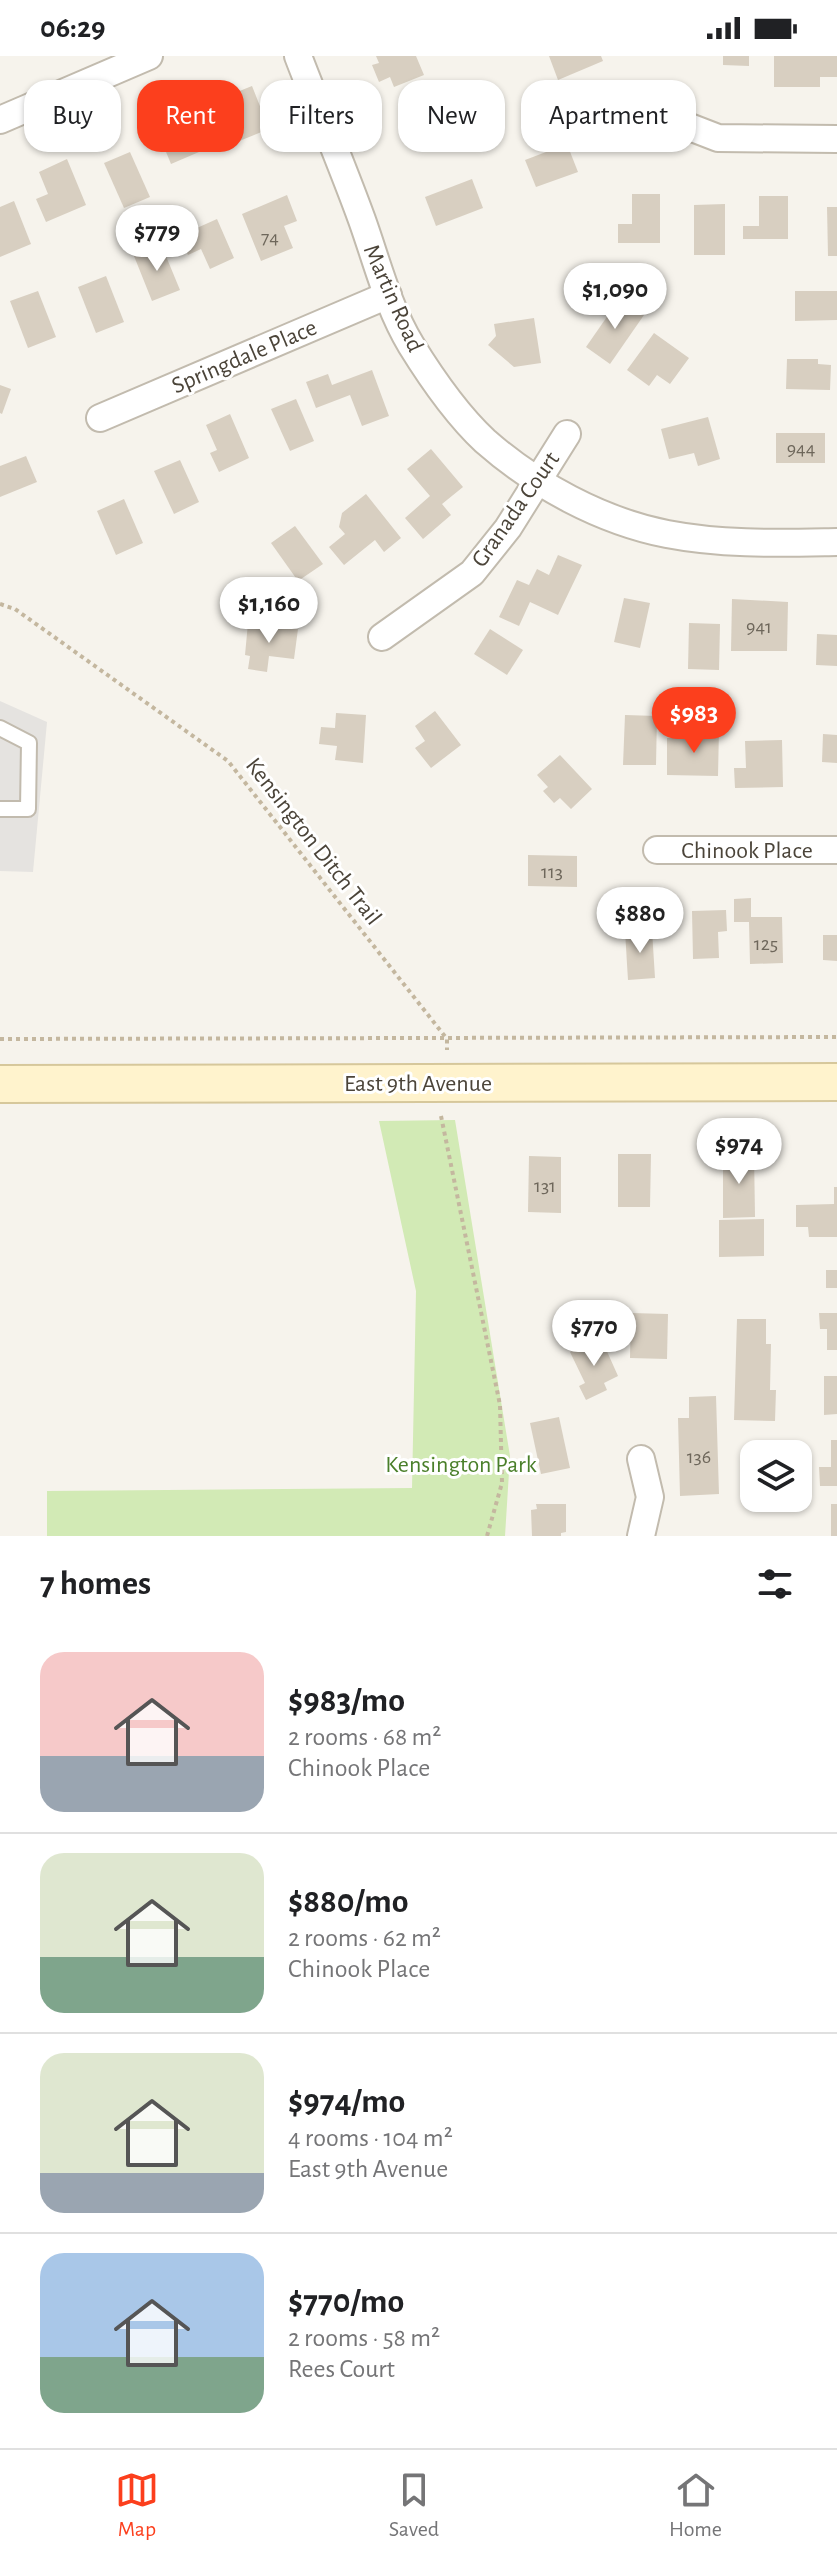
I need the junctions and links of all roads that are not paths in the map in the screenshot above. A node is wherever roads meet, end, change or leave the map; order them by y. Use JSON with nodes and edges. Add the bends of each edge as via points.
{"nodes":[{"id":1,"x":149,"y":56,"type":"edge"},
{"id":2,"x":298,"y":56,"type":"edge"},
{"id":3,"x":0,"y":120,"type":"edge"},
{"id":4,"x":696,"y":129,"type":"edge"},
{"id":5,"x":837,"y":139,"type":"edge"},
{"id":6,"x":388,"y":295,"type":"junction"},
{"id":7,"x":100,"y":418,"type":"dead end"},
{"id":8,"x":567,"y":434,"type":"dead end"},
{"id":9,"x":536,"y":480,"type":"junction"},
{"id":10,"x":837,"y":542,"type":"edge"},
{"id":11,"x":382,"y":637,"type":"dead end"},
{"id":12,"x":0,"y":728,"type":"edge"},
{"id":13,"x":0,"y":809,"type":"edge"},
{"id":14,"x":657,"y":850,"type":"dead end"},
{"id":15,"x":837,"y":850,"type":"edge"},
{"id":16,"x":837,"y":1082,"type":"edge"},
{"id":17,"x":0,"y":1084,"type":"edge"},
{"id":18,"x":641,"y":1459,"type":"dead end"},
{"id":19,"x":641,"y":1536,"type":"edge"}],
"edges":[{"from":1,"to":3,"type":"street"},
{"from":2,"to":6,"type":"street","name":"Martin Road"},
{"from":4,"to":5,"type":"street","via":[[718,138]]},
{"from":6,"to":7,"type":"street","name":"Springdale Place"},
{"from":6,"to":9,"type":"street","name":"Martin Road","via":[[410,343],[449,401],[485,440]]},
{"from":8,"to":9,"type":"street","name":"Granada Court"},
{"from":9,"to":10,"type":"street","name":"Martin Road","via":[[600,514],[665,534],[732,543]]},
{"from":9,"to":11,"type":"street","name":"Granada Court","via":[[508,528],[472,573]]},
{"from":12,"to":13,"type":"lane","via":[[29,743],[28,809]]},
{"from":14,"to":15,"type":"street","name":"Chinook Place"},
{"from":16,"to":17,"type":"main road","name":"East 9th Avenue"},
{"from":18,"to":19,"type":"street","via":[[650,1497]]}]}
